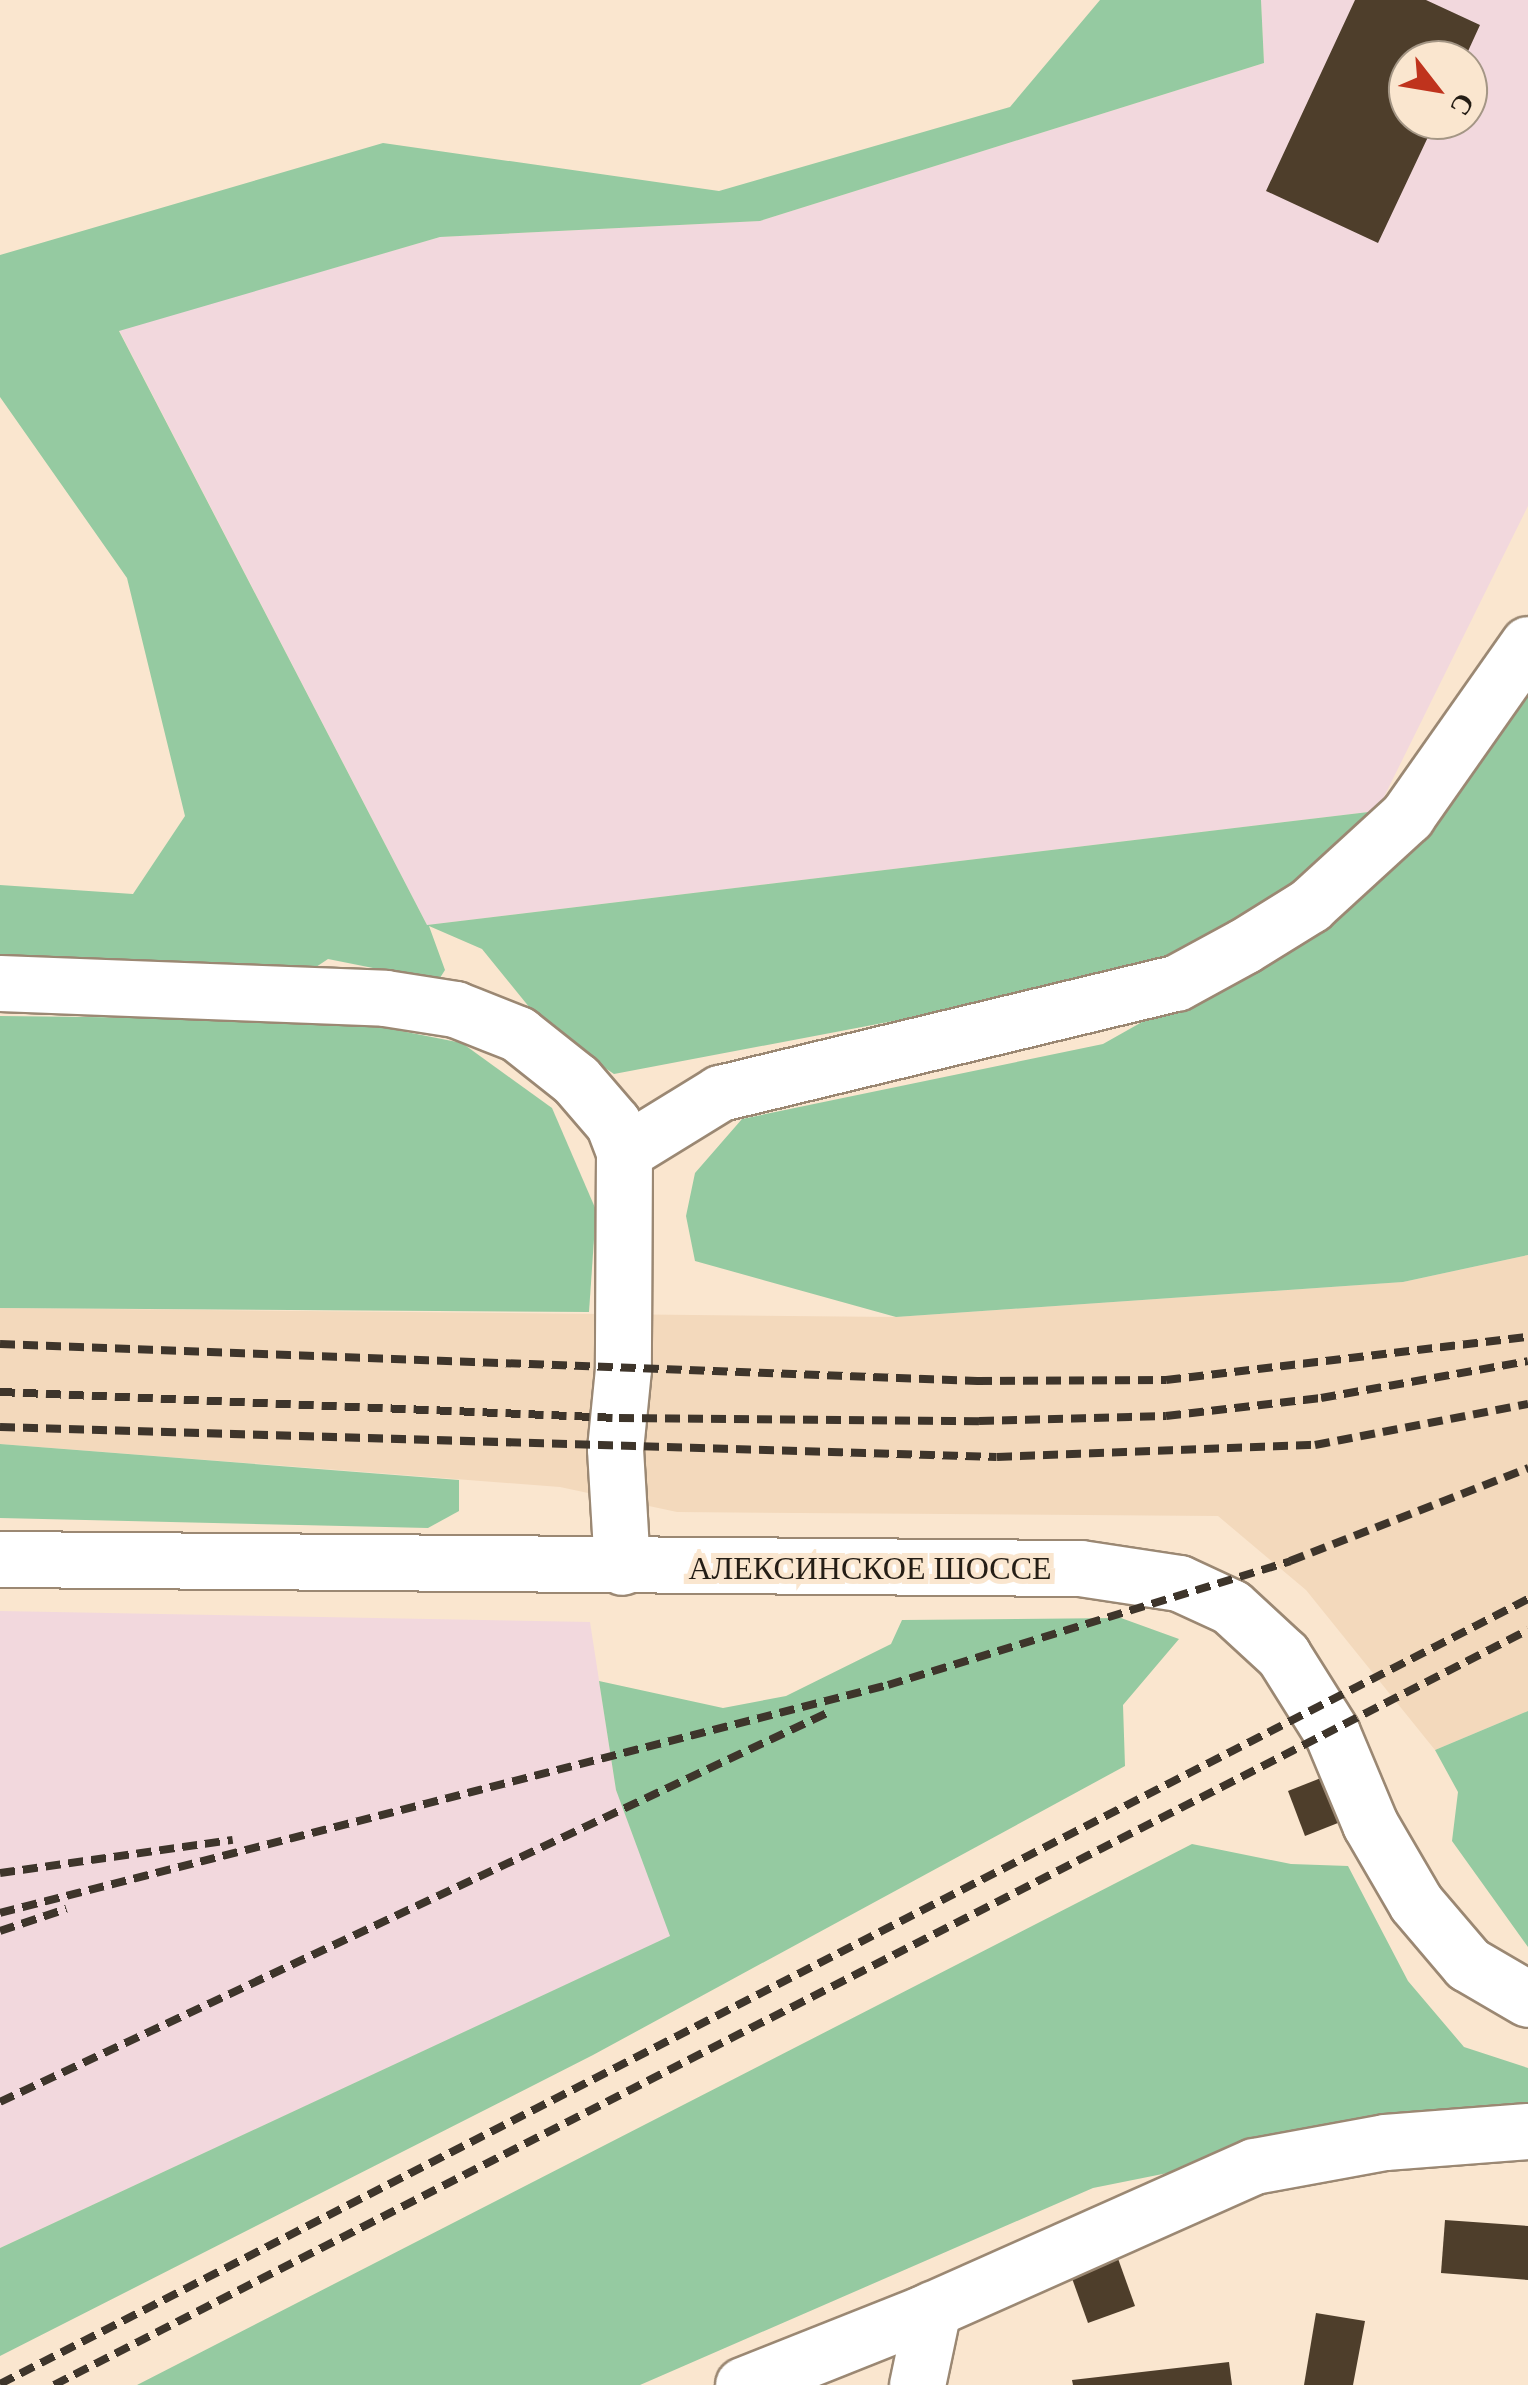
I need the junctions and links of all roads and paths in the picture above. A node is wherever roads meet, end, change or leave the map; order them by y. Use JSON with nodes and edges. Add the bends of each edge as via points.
{"nodes":[{"id":1,"x":1528,"y":644,"type":"edge"},
{"id":2,"x":0,"y":983,"type":"edge"},
{"id":3,"x":624,"y":1152,"type":"junction"},
{"id":4,"x":0,"y":1559,"type":"edge"},
{"id":5,"x":622,"y":1567,"type":"junction"},
{"id":6,"x":1528,"y":1999,"type":"edge"},
{"id":7,"x":1528,"y":2131,"type":"edge"},
{"id":8,"x":933,"y":2309,"type":"junction"},
{"id":9,"x":742,"y":2385,"type":"edge"},
{"id":10,"x":917,"y":2385,"type":"edge"}],
"edges":[{"from":1,"to":3,"type":"main road","via":[[1407,816],[1310,905],[1244,946],[1176,982],[720,1093]]},
{"from":2,"to":3,"type":"main road","via":[[385,998],[455,1009],[518,1034],[547,1055],[596,1100]]},
{"from":3,"to":5,"type":"main road","via":[[623,1369],[615,1449]]},
{"from":4,"to":5,"type":"main road","name":"АЛЕКСИНСКОЕ ШОССЕ"},
{"from":5,"to":6,"type":"main road","name":"АЛЕКСИНСКОЕ ШОССЕ","via":[[1080,1568],[1144,1576],[1211,1596],[1259,1629],[1296,1673],[1332,1733],[1386,1854],[1431,1923],[1468,1964]]},
{"from":7,"to":8,"type":"main road","via":[[1385,2142],[1254,2166]]},
{"from":8,"to":9,"type":"main road"},
{"from":8,"to":10,"type":"main road"}]}
